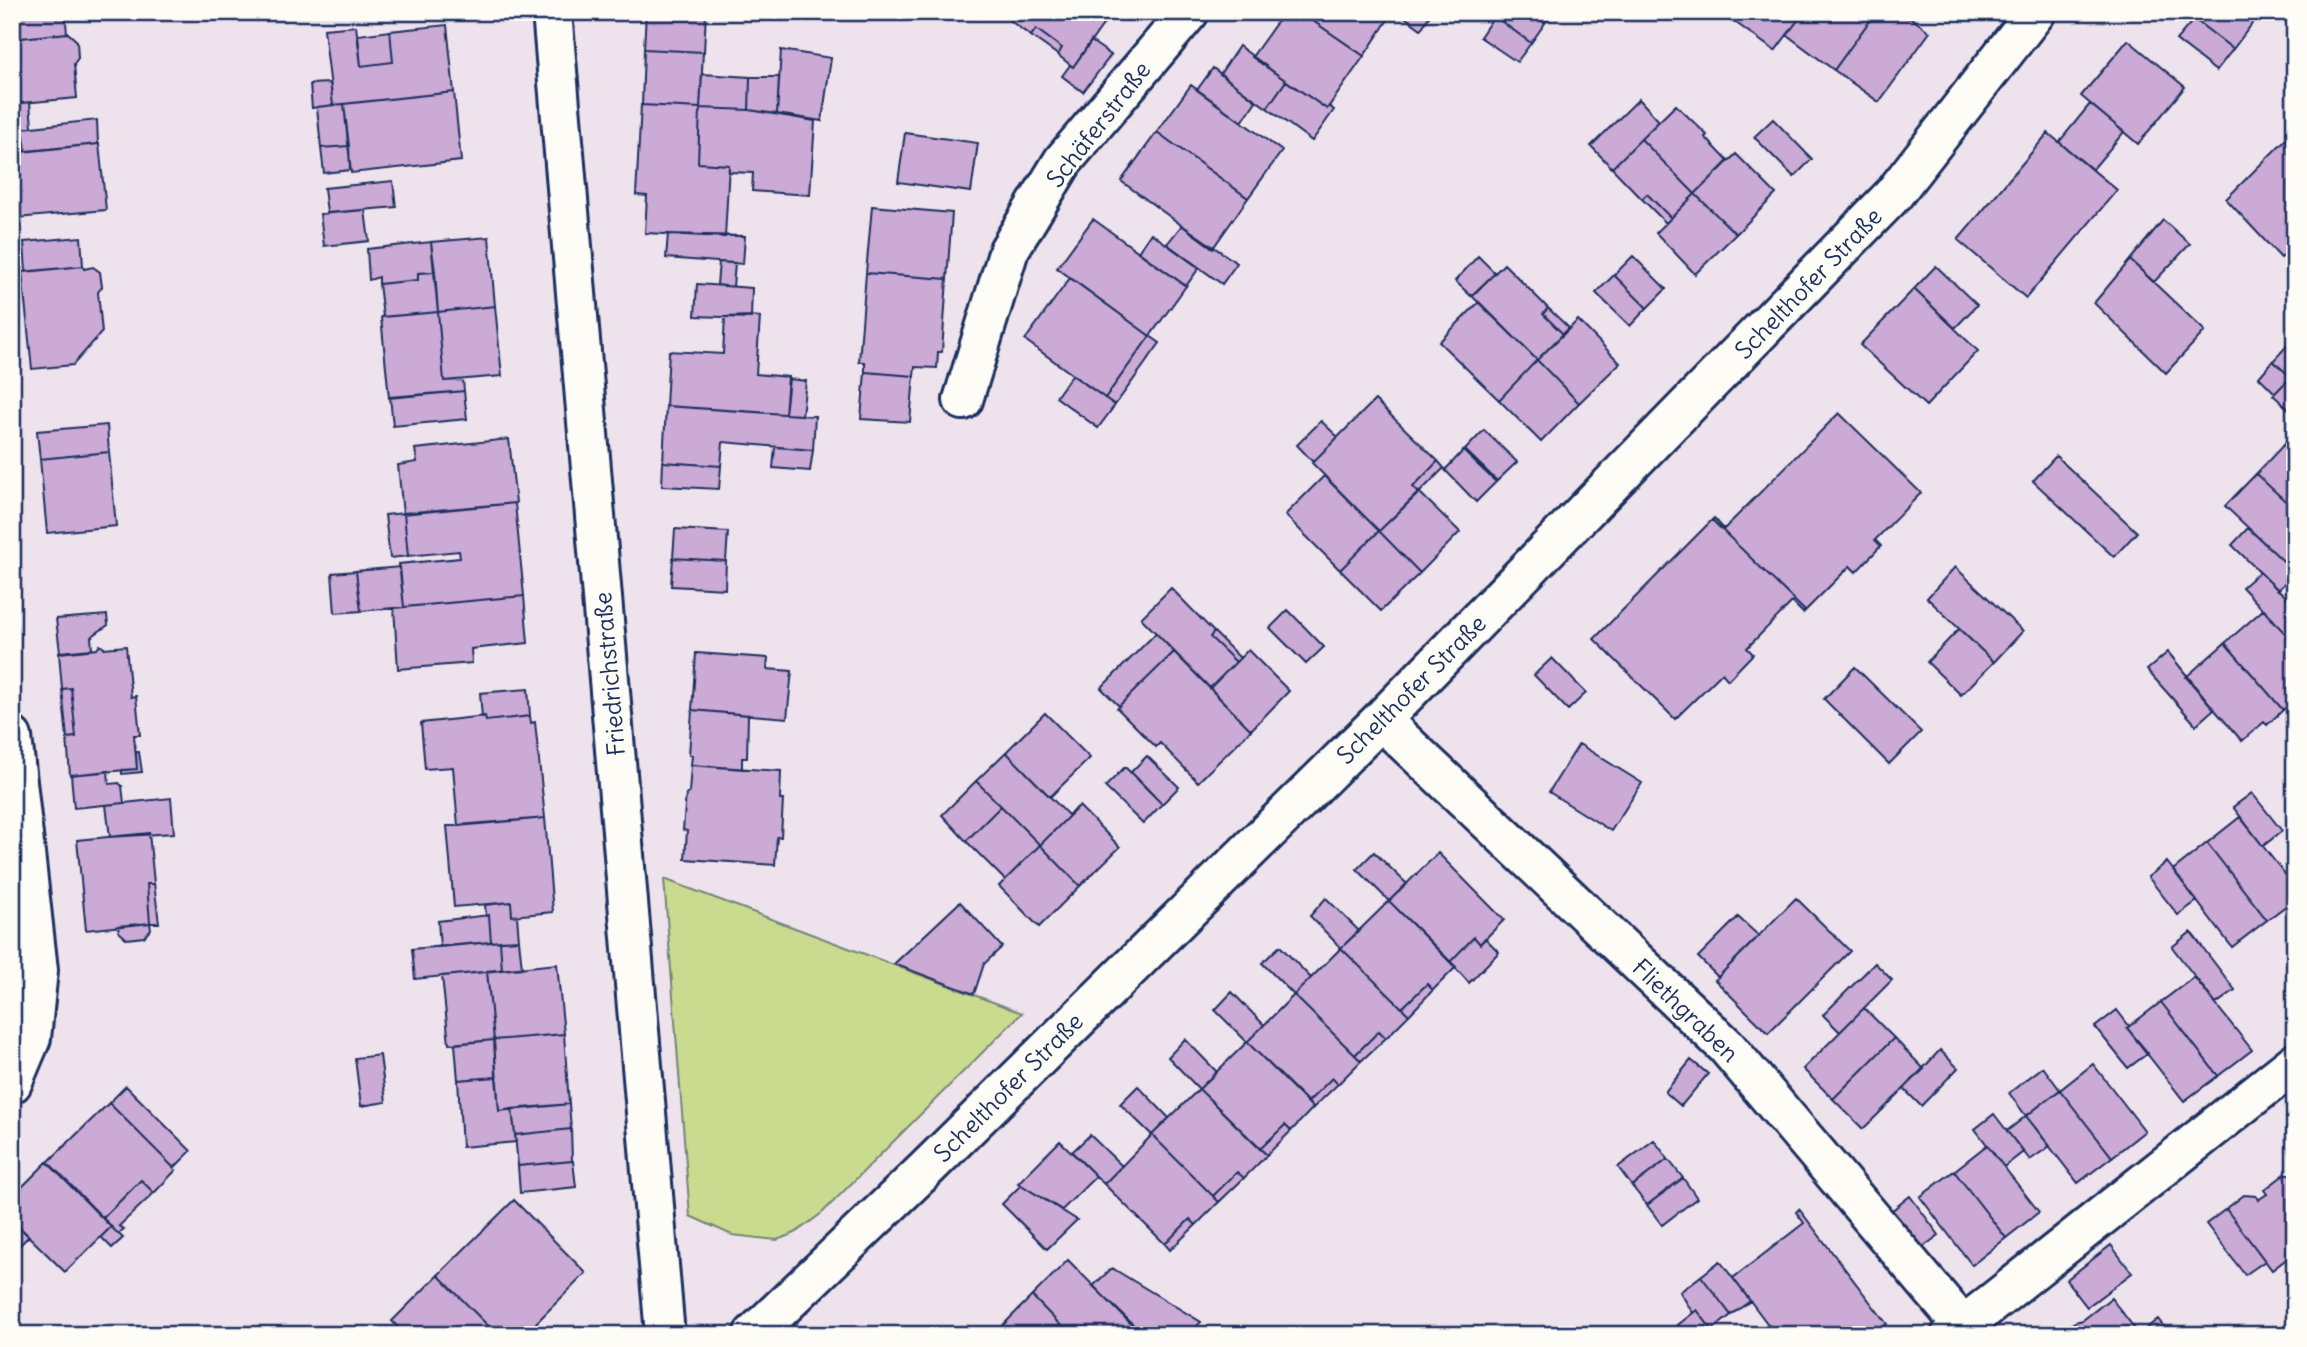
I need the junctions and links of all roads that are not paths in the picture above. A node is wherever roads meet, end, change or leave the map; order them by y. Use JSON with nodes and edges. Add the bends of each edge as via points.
{"nodes":[{"id":1,"x":552,"y":12,"type":"edge"},
{"id":2,"x":1189,"y":12,"type":"edge"},
{"id":3,"x":2036,"y":12,"type":"edge"},
{"id":4,"x":962,"y":400,"type":"dead end"},
{"id":5,"x":1381,"y":720,"type":"junction"},
{"id":6,"x":12,"y":737,"type":"edge"},
{"id":7,"x":2295,"y":1063,"type":"edge"},
{"id":8,"x":12,"y":1083,"type":"edge"},
{"id":9,"x":1961,"y":1332,"type":"edge"},
{"id":10,"x":665,"y":1335,"type":"edge"},
{"id":11,"x":753,"y":1335,"type":"edge"}],
"edges":[{"from":1,"to":10,"type":"street","name":"Friedrichstraße"},
{"from":2,"to":4,"type":"street","name":"Schäferstraße","via":[[1063,161],[1009,250]]},
{"from":3,"to":5,"type":"street","name":"Schelthofer Straße","via":[[1893,195]]},
{"from":5,"to":9,"type":"street","name":"Fliethgraben","via":[[1726,1046]]},
{"from":5,"to":11,"type":"street","name":"Schelthofer Straße"},
{"from":6,"to":8,"type":"street","via":[[38,970],[32,1038]]},
{"from":7,"to":9,"type":"street","name":"Fliethgraben"}]}
